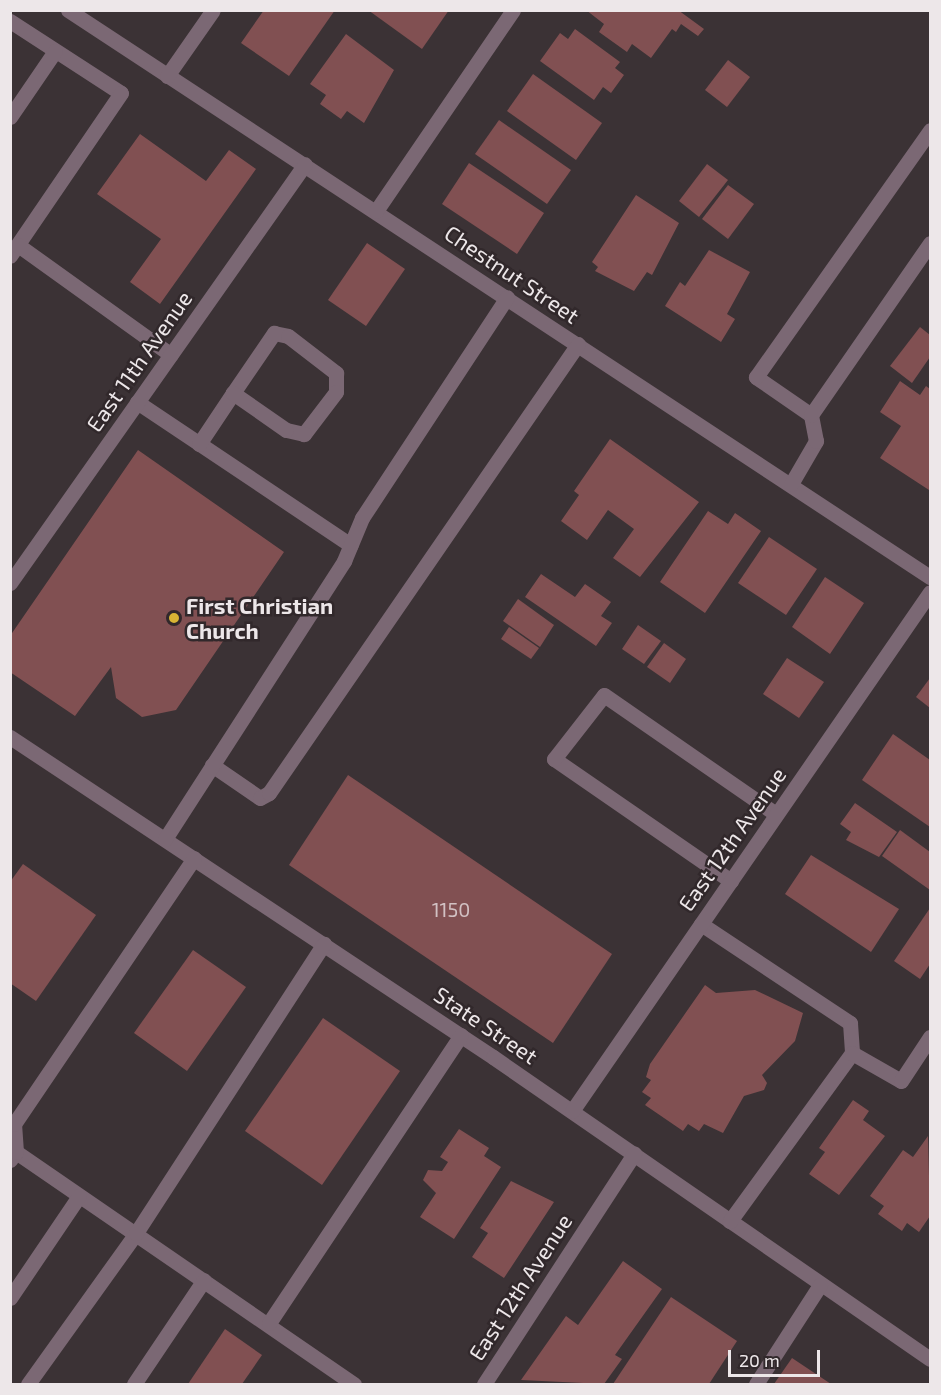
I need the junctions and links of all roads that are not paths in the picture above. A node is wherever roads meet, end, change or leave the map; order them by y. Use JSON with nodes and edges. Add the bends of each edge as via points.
{"nodes":[{"id":1,"x":68,"y":10,"type":"edge"},
{"id":2,"x":213,"y":10,"type":"edge"},
{"id":3,"x":513,"y":10,"type":"edge"},
{"id":4,"x":10,"y":21,"type":"edge"},
{"id":5,"x":55,"y":51,"type":"junction"},
{"id":6,"x":167,"y":76,"type":"junction"},
{"id":7,"x":10,"y":117,"type":"edge"},
{"id":8,"x":930,"y":130,"type":"edge"},
{"id":9,"x":305,"y":164,"type":"junction"},
{"id":10,"x":376,"y":211,"type":"junction"},
{"id":11,"x":930,"y":243,"type":"edge"},
{"id":12,"x":14,"y":251,"type":"edge"},
{"id":13,"x":507,"y":297,"type":"junction"},
{"id":14,"x":578,"y":344,"type":"junction"},
{"id":15,"x":171,"y":355,"type":"junction"},
{"id":16,"x":233,"y":393,"type":"junction"},
{"id":17,"x":137,"y":402,"type":"junction"},
{"id":18,"x":811,"y":415,"type":"junction"},
{"id":19,"x":199,"y":444,"type":"junction"},
{"id":20,"x":791,"y":484,"type":"junction"},
{"id":21,"x":351,"y":545,"type":"junction"},
{"id":22,"x":930,"y":577,"type":"edge"},
{"id":23,"x":10,"y":583,"type":"edge"},
{"id":24,"x":930,"y":592,"type":"edge"},
{"id":25,"x":10,"y":737,"type":"edge"},
{"id":26,"x":212,"y":765,"type":"junction"},
{"id":27,"x":776,"y":814,"type":"junction"},
{"id":28,"x":165,"y":839,"type":"junction"},
{"id":29,"x":194,"y":858,"type":"junction"},
{"id":30,"x":730,"y":881,"type":"junction"},
{"id":31,"x":701,"y":924,"type":"junction"},
{"id":32,"x":324,"y":944,"type":"junction"},
{"id":33,"x":461,"y":1035,"type":"junction"},
{"id":34,"x":930,"y":1038,"type":"edge"},
{"id":35,"x":852,"y":1053,"type":"junction"},
{"id":36,"x":572,"y":1111,"type":"junction"},
{"id":37,"x":634,"y":1154,"type":"junction"},
{"id":38,"x":13,"y":1156,"type":"edge"},
{"id":39,"x":79,"y":1196,"type":"junction"},
{"id":40,"x":730,"y":1221,"type":"junction"},
{"id":41,"x":136,"y":1233,"type":"junction"},
{"id":42,"x":204,"y":1280,"type":"junction"},
{"id":43,"x":820,"y":1285,"type":"junction"},
{"id":44,"x":10,"y":1298,"type":"edge"},
{"id":45,"x":269,"y":1323,"type":"junction"},
{"id":46,"x":930,"y":1359,"type":"edge"},
{"id":47,"x":28,"y":1384,"type":"edge"},
{"id":48,"x":134,"y":1384,"type":"edge"},
{"id":49,"x":354,"y":1384,"type":"edge"},
{"id":50,"x":484,"y":1384,"type":"edge"},
{"id":51,"x":756,"y":1384,"type":"edge"}],
"edges":[{"from":1,"to":6,"type":"street","name":"Chestnut Street"},
{"from":2,"to":6,"type":"street"},
{"from":3,"to":10,"type":"street"},
{"from":4,"to":5,"type":"street"},
{"from":5,"to":7,"type":"street"},
{"from":5,"to":12,"type":"street","via":[[121,93]]},
{"from":6,"to":9,"type":"street","name":"Chestnut Street"},
{"from":8,"to":18,"type":"street","via":[[756,377]]},
{"from":9,"to":10,"type":"street","name":"Chestnut Street"},
{"from":9,"to":15,"type":"street","name":"East 11th Avenue"},
{"from":10,"to":13,"type":"street","name":"Chestnut Street"},
{"from":11,"to":18,"type":"street"},
{"from":12,"to":15,"type":"street"},
{"from":13,"to":14,"type":"street","name":"Chestnut Street"},
{"from":13,"to":21,"type":"street","via":[[362,518]]},
{"from":14,"to":20,"type":"street","name":"Chestnut Street"},
{"from":14,"to":26,"type":"street","via":[[269,793],[260,798]]},
{"from":15,"to":17,"type":"street","name":"East 11th Avenue"},
{"from":16,"to":16,"type":"street","via":[[286,430],[304,434],[336,392],[336,373],[288,336],[274,333]]},
{"from":16,"to":19,"type":"street"},
{"from":17,"to":19,"type":"street"},
{"from":17,"to":23,"type":"street","name":"East 11th Avenue"},
{"from":18,"to":20,"type":"street","via":[[816,441]]},
{"from":19,"to":21,"type":"street"},
{"from":20,"to":22,"type":"street","name":"Chestnut Street"},
{"from":21,"to":26,"type":"street"},
{"from":24,"to":27,"type":"street","name":"East 12th Avenue"},
{"from":25,"to":28,"type":"street","name":"State Street"},
{"from":26,"to":28,"type":"street"},
{"from":27,"to":30,"type":"street","name":"East 12th Avenue"},
{"from":27,"to":30,"type":"street","via":[[604,695],[554,759]]},
{"from":28,"to":29,"type":"street","name":"State Street"},
{"from":29,"to":32,"type":"street","name":"State Street"},
{"from":29,"to":38,"type":"street","via":[[14,1124]]},
{"from":30,"to":31,"type":"street","name":"East 12th Avenue"},
{"from":31,"to":35,"type":"street","via":[[850,1023]]},
{"from":31,"to":36,"type":"street","name":"East 12th Avenue"},
{"from":32,"to":33,"type":"street","name":"State Street"},
{"from":32,"to":41,"type":"street"},
{"from":33,"to":36,"type":"street","name":"State Street"},
{"from":33,"to":45,"type":"street"},
{"from":34,"to":35,"type":"street","via":[[901,1082]]},
{"from":35,"to":40,"type":"street"},
{"from":36,"to":37,"type":"street","name":"State Street"},
{"from":37,"to":40,"type":"street","name":"State Street"},
{"from":37,"to":50,"type":"street","name":"East 12th Avenue"},
{"from":38,"to":39,"type":"street"},
{"from":39,"to":41,"type":"street"},
{"from":39,"to":44,"type":"street"},
{"from":40,"to":43,"type":"street","name":"State Street"},
{"from":41,"to":42,"type":"street"},
{"from":41,"to":47,"type":"street"},
{"from":42,"to":45,"type":"street"},
{"from":42,"to":48,"type":"street"},
{"from":43,"to":46,"type":"street","name":"State Street"},
{"from":43,"to":51,"type":"street"},
{"from":45,"to":49,"type":"street"}]}
